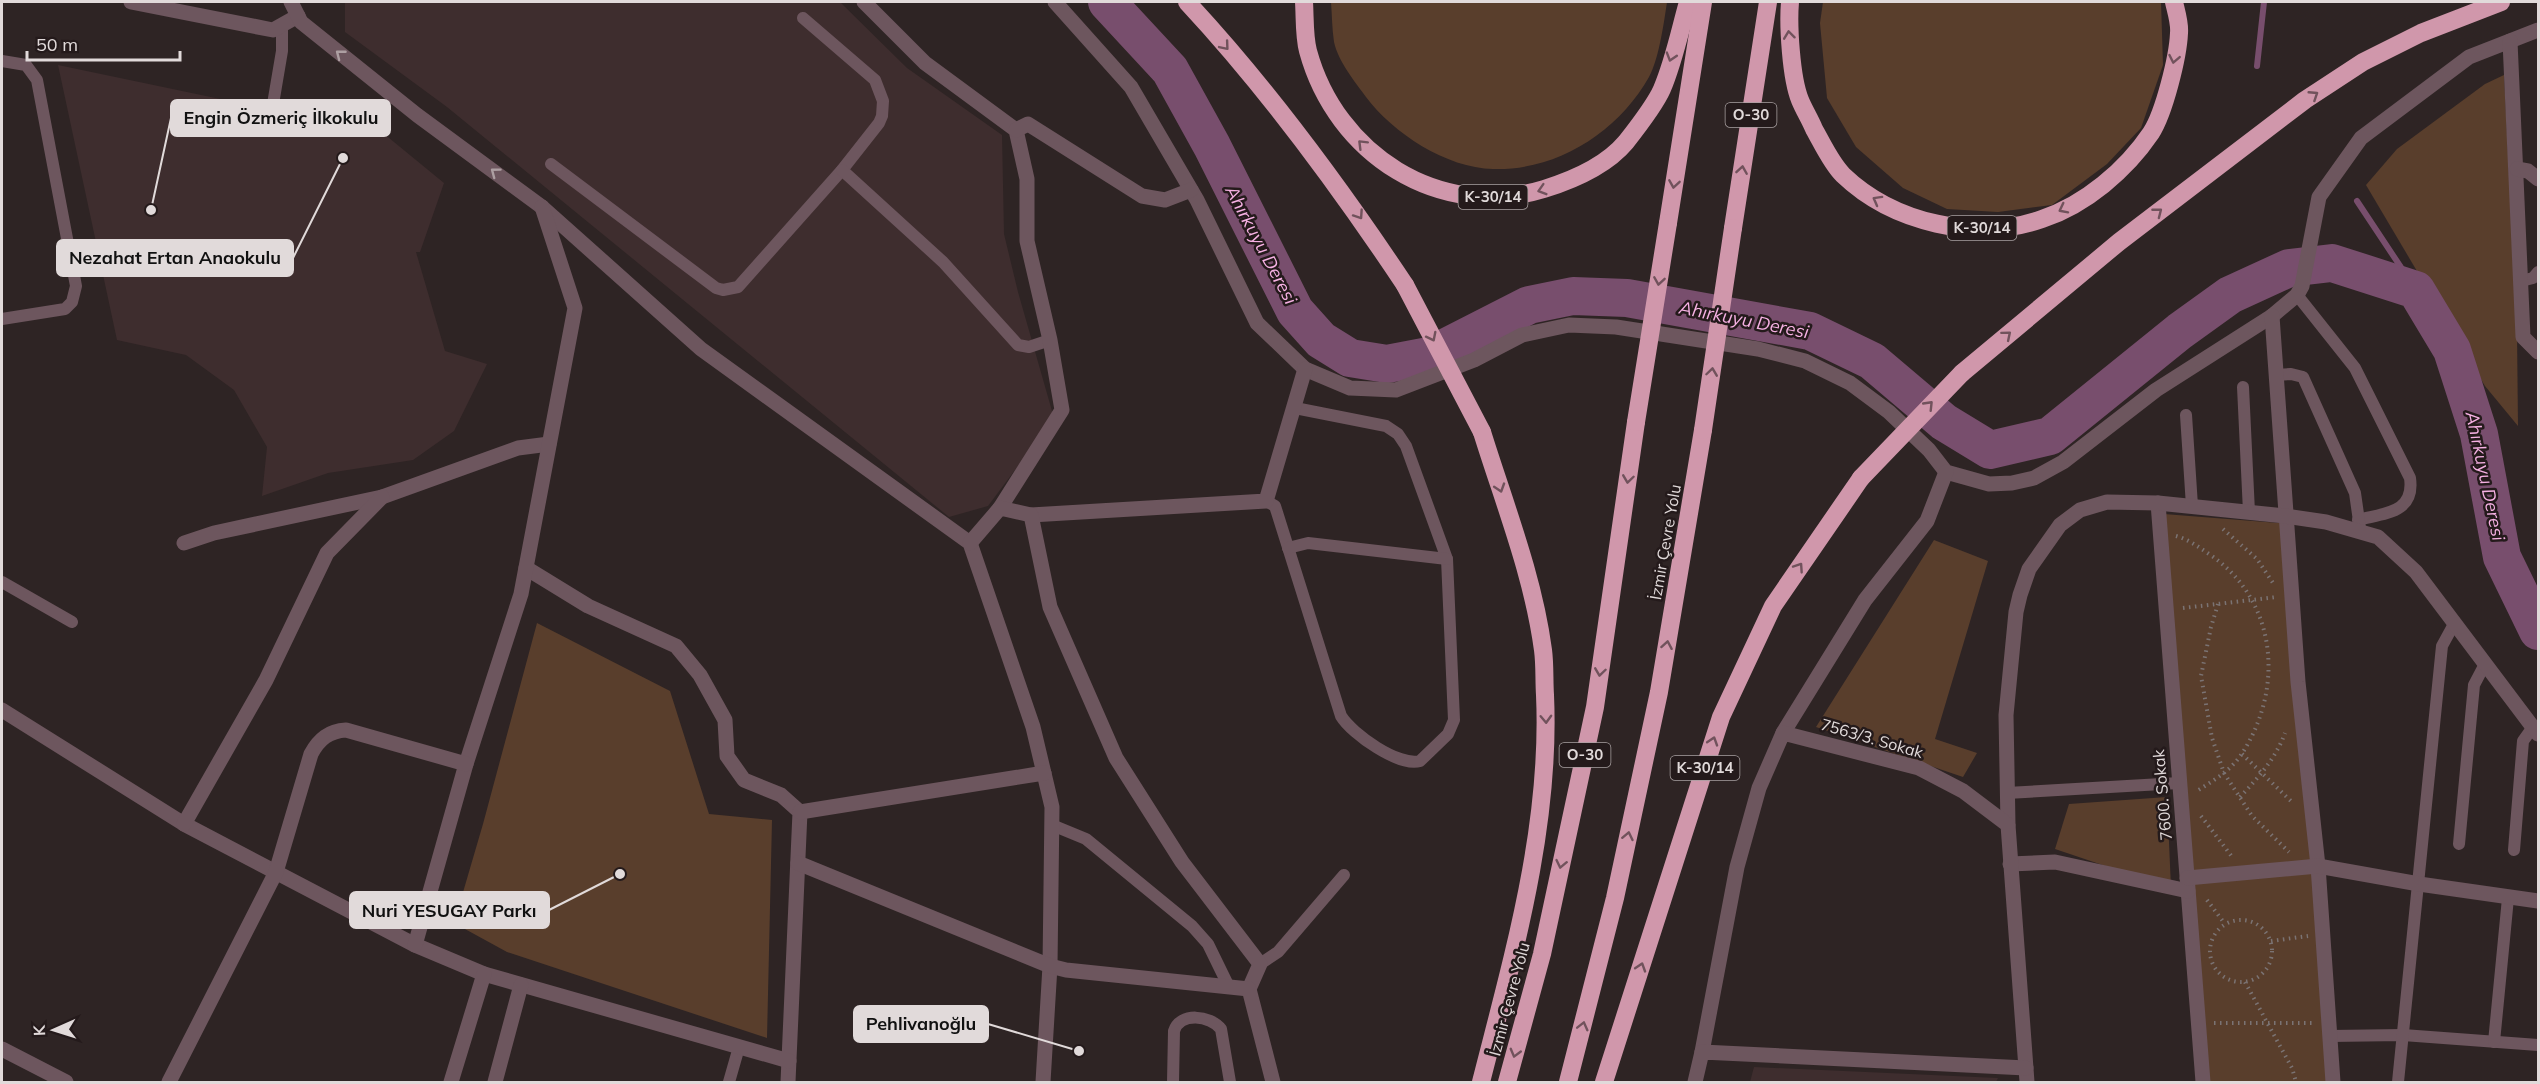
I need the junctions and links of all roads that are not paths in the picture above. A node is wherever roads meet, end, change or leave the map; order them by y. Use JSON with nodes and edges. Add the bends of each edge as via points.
{"nodes":[{"id":1,"x":131,"y":2,"type":"edge"},
{"id":2,"x":291,"y":2,"type":"edge"},
{"id":3,"x":864,"y":2,"type":"edge"},
{"id":4,"x":1055,"y":2,"type":"edge"},
{"id":5,"x":1187,"y":2,"type":"edge"},
{"id":6,"x":1304,"y":2,"type":"edge"},
{"id":7,"x":1688,"y":2,"type":"edge"},
{"id":8,"x":1703,"y":2,"type":"edge"},
{"id":9,"x":1768,"y":2,"type":"edge"},
{"id":10,"x":1790,"y":2,"type":"edge"},
{"id":11,"x":2174,"y":2,"type":"edge"},
{"id":12,"x":2500,"y":2,"type":"edge"},
{"id":13,"x":179,"y":6,"type":"edge"},
{"id":14,"x":298,"y":16,"type":"junction"},
{"id":15,"x":803,"y":18,"type":"dead end"},
{"id":16,"x":282,"y":25,"type":"junction"},
{"id":17,"x":2538,"y":30,"type":"edge"},
{"id":18,"x":2510,"y":41,"type":"junction"},
{"id":19,"x":2,"y":61,"type":"edge"},
{"id":20,"x":272,"y":110,"type":"dead end"},
{"id":21,"x":1016,"y":130,"type":"junction"},
{"id":22,"x":551,"y":164,"type":"dead end"},
{"id":23,"x":2517,"y":169,"type":"junction"},
{"id":24,"x":842,"y":170,"type":"junction"},
{"id":25,"x":2538,"y":179,"type":"edge"},
{"id":26,"x":1191,"y":190,"type":"junction"},
{"id":27,"x":542,"y":207,"type":"junction"},
{"id":28,"x":2538,"y":272,"type":"edge"},
{"id":29,"x":2521,"y":281,"type":"junction"},
{"id":30,"x":2299,"y":291,"type":"junction"},
{"id":31,"x":2272,"y":316,"type":"junction"},
{"id":32,"x":2,"y":319,"type":"edge"},
{"id":33,"x":1050,"y":340,"type":"junction"},
{"id":34,"x":2538,"y":352,"type":"edge"},
{"id":35,"x":1305,"y":369,"type":"junction"},
{"id":36,"x":2276,"y":375,"type":"junction"},
{"id":37,"x":2242,"y":387,"type":"dead end"},
{"id":38,"x":1295,"y":408,"type":"junction"},
{"id":39,"x":2186,"y":415,"type":"dead end"},
{"id":40,"x":549,"y":444,"type":"junction"},
{"id":41,"x":1946,"y":472,"type":"junction"},
{"id":42,"x":382,"y":497,"type":"junction"},
{"id":43,"x":1266,"y":501,"type":"junction"},
{"id":44,"x":2158,"y":503,"type":"junction"},
{"id":45,"x":2192,"y":506,"type":"junction"},
{"id":46,"x":1000,"y":508,"type":"junction"},
{"id":47,"x":2249,"y":512,"type":"junction"},
{"id":48,"x":1031,"y":515,"type":"junction"},
{"id":49,"x":2285,"y":516,"type":"junction"},
{"id":50,"x":2359,"y":526,"type":"junction"},
{"id":51,"x":184,"y":543,"type":"dead end"},
{"id":52,"x":970,"y":543,"type":"junction"},
{"id":53,"x":1288,"y":548,"type":"junction"},
{"id":54,"x":1447,"y":559,"type":"junction"},
{"id":55,"x":526,"y":568,"type":"junction"},
{"id":56,"x":2,"y":582,"type":"edge"},
{"id":57,"x":72,"y":622,"type":"dead end"},
{"id":58,"x":2454,"y":624,"type":"junction"},
{"id":59,"x":2485,"y":664,"type":"junction"},
{"id":60,"x":2,"y":710,"type":"edge"},
{"id":61,"x":2536,"y":730,"type":"edge"},
{"id":62,"x":1783,"y":733,"type":"junction"},
{"id":63,"x":466,"y":764,"type":"junction"},
{"id":64,"x":1044,"y":773,"type":"junction"},
{"id":65,"x":2179,"y":783,"type":"junction"},
{"id":66,"x":2007,"y":793,"type":"junction"},
{"id":67,"x":800,"y":812,"type":"junction"},
{"id":68,"x":184,"y":824,"type":"junction"},
{"id":69,"x":1052,"y":825,"type":"junction"},
{"id":70,"x":2008,"y":825,"type":"junction"},
{"id":71,"x":2458,"y":844,"type":"dead end"},
{"id":72,"x":2514,"y":850,"type":"dead end"},
{"id":73,"x":798,"y":863,"type":"junction"},
{"id":74,"x":2010,"y":864,"type":"junction"},
{"id":75,"x":2318,"y":866,"type":"junction"},
{"id":76,"x":276,"y":872,"type":"junction"},
{"id":77,"x":1344,"y":875,"type":"dead end"},
{"id":78,"x":2419,"y":884,"type":"junction"},
{"id":79,"x":2188,"y":885,"type":"junction"},
{"id":80,"x":2508,"y":898,"type":"junction"},
{"id":81,"x":2538,"y":901,"type":"edge"},
{"id":82,"x":415,"y":945,"type":"junction"},
{"id":83,"x":1260,"y":964,"type":"junction"},
{"id":84,"x":1050,"y":966,"type":"junction"},
{"id":85,"x":484,"y":974,"type":"junction"},
{"id":86,"x":521,"y":985,"type":"junction"},
{"id":87,"x":1229,"y":987,"type":"junction"},
{"id":88,"x":1249,"y":989,"type":"junction"},
{"id":89,"x":2403,"y":1035,"type":"junction"},
{"id":90,"x":2330,"y":1036,"type":"junction"},
{"id":91,"x":2494,"y":1042,"type":"junction"},
{"id":92,"x":2538,"y":1045,"type":"edge"},
{"id":93,"x":739,"y":1047,"type":"junction"},
{"id":94,"x":2,"y":1049,"type":"edge"},
{"id":95,"x":1702,"y":1052,"type":"junction"},
{"id":96,"x":789,"y":1061,"type":"junction"},
{"id":97,"x":2027,"y":1075,"type":"edge"},
{"id":98,"x":66,"y":1083,"type":"edge"},
{"id":99,"x":169,"y":1083,"type":"edge"},
{"id":100,"x":451,"y":1083,"type":"edge"},
{"id":101,"x":495,"y":1083,"type":"edge"},
{"id":102,"x":729,"y":1083,"type":"edge"},
{"id":103,"x":788,"y":1083,"type":"edge"},
{"id":104,"x":1042,"y":1083,"type":"edge"},
{"id":105,"x":1173,"y":1083,"type":"edge"},
{"id":106,"x":1230,"y":1083,"type":"edge"},
{"id":107,"x":1273,"y":1083,"type":"edge"},
{"id":108,"x":1482,"y":1083,"type":"edge"},
{"id":109,"x":1508,"y":1083,"type":"edge"},
{"id":110,"x":1568,"y":1083,"type":"edge"},
{"id":111,"x":1604,"y":1083,"type":"edge"},
{"id":112,"x":1695,"y":1083,"type":"edge"},
{"id":113,"x":2203,"y":1083,"type":"edge"},
{"id":114,"x":2333,"y":1083,"type":"edge"},
{"id":115,"x":2398,"y":1083,"type":"edge"}],
"edges":[{"from":1,"to":13,"type":"street"},
{"from":2,"to":14,"type":"street"},
{"from":3,"to":21,"type":"street","via":[[925,63]]},
{"from":4,"to":26,"type":"street","via":[[1131,87]]},
{"from":5,"to":108,"type":"highway","one_way":true,"bridge":true,"via":[[1286,119],[1352,205],[1406,285],[1482,432],[1528,583],[1543,650],[1546,727],[1542,800],[1523,914]]},
{"from":7,"to":6,"type":"highway","number":"K-30/14","one_way":true,"via":[[1662,90],[1625,143],[1573,180],[1532,193],[1492,197],[1445,192],[1406,178],[1363,146],[1332,109],[1308,51]]},
{"from":8,"to":109,"type":"highway","name":"İzmir Çevre Yolu","number":"O-30","one_way":true,"bridge":true,"via":[[1595,707],[1542,954]]},
{"from":110,"to":9,"type":"highway","name":"İzmir Çevre Yolu","number":"O-30","one_way":true,"bridge":true,"via":[[1615,898],[1659,692]]},
{"from":11,"to":10,"type":"highway","number":"K-30/14","one_way":true,"via":[[2180,32],[2169,86],[2152,132],[2118,173],[2083,199],[2042,219],[1995,228],[1953,228],[1908,216],[1870,196],[1842,173],[1799,98],[1788,27]]},
{"from":111,"to":12,"type":"highway","number":"K-30/14","one_way":true,"bridge":true,"via":[[1721,717],[1773,606],[1861,478],[1962,373],[2119,242],[2306,100],[2363,62]]},
{"from":13,"to":16,"type":"street","via":[[273,30]]},
{"from":14,"to":16,"type":"street"},
{"from":27,"to":14,"type":"street","one_way":true,"via":[[417,115]]},
{"from":15,"to":24,"type":"lane","via":[[875,80],[882,93],[884,108],[879,123]]},
{"from":16,"to":20,"type":"lane","via":[[282,51]]},
{"from":17,"to":18,"type":"street"},
{"from":18,"to":23,"type":"street"},
{"from":18,"to":30,"type":"street","via":[[2469,57],[2361,138],[2319,197]]},
{"from":19,"to":32,"type":"lane","via":[[26,65],[37,80],[76,286],[72,302],[65,309]]},
{"from":21,"to":26,"type":"street","via":[[1028,123],[1142,196],[1165,200]]},
{"from":21,"to":33,"type":"street","via":[[1027,179],[1027,241]]},
{"from":22,"to":24,"type":"lane","via":[[723,290],[744,283]]},
{"from":23,"to":25,"type":"street"},
{"from":23,"to":29,"type":"street"},
{"from":24,"to":33,"type":"lane","via":[[943,262],[1018,345],[1029,347]]},
{"from":26,"to":35,"type":"street","via":[[1257,323]]},
{"from":27,"to":40,"type":"street","via":[[575,308]]},
{"from":27,"to":52,"type":"street","via":[[701,349]]},
{"from":28,"to":29,"type":"lane","via":[[2533,279]]},
{"from":29,"to":34,"type":"street","via":[[2523,337]]},
{"from":30,"to":31,"type":"street"},
{"from":30,"to":50,"type":"lane","via":[[2355,368],[2410,478],[2410,495],[2401,507]]},
{"from":31,"to":36,"type":"street"},
{"from":31,"to":41,"type":"street","via":[[2156,390],[2063,462],[2034,478],[1989,484]]},
{"from":33,"to":46,"type":"street","via":[[1062,411]]},
{"from":35,"to":38,"type":"street"},
{"from":35,"to":41,"type":"street","via":[[1350,388],[1396,390],[1474,360],[1522,335],[1569,325],[1616,327],[1758,349],[1805,361],[1850,382],[1897,419]]},
{"from":36,"to":49,"type":"street"},
{"from":36,"to":50,"type":"lane","via":[[2303,377],[2355,493]]},
{"from":37,"to":47,"type":"lane"},
{"from":38,"to":43,"type":"street"},
{"from":38,"to":54,"type":"lane","via":[[1386,426],[1398,434],[1406,446]]},
{"from":39,"to":45,"type":"lane"},
{"from":40,"to":42,"type":"street","via":[[518,448]]},
{"from":40,"to":55,"type":"street"},
{"from":41,"to":62,"type":"street","via":[[1927,521],[1865,600]]},
{"from":42,"to":51,"type":"street"},
{"from":42,"to":68,"type":"street","via":[[327,553],[266,680]]},
{"from":43,"to":48,"type":"street"},
{"from":43,"to":53,"type":"lane","via":[[1275,506]]},
{"from":44,"to":45,"type":"street"},
{"from":44,"to":65,"type":"street","name":"7600. Sokak"},
{"from":44,"to":66,"type":"street","via":[[2107,502],[2080,510],[2060,525],[2029,568],[2013,635],[2006,715]]},
{"from":45,"to":47,"type":"street"},
{"from":46,"to":48,"type":"street"},
{"from":46,"to":52,"type":"street"},
{"from":47,"to":49,"type":"street"},
{"from":48,"to":83,"type":"street","via":[[1050,607],[1116,758],[1182,862]]},
{"from":49,"to":50,"type":"street"},
{"from":49,"to":75,"type":"street"},
{"from":50,"to":58,"type":"street","via":[[2378,537],[2416,572]]},
{"from":52,"to":64,"type":"street","via":[[1033,727]]},
{"from":53,"to":54,"type":"lane","via":[[1308,543]]},
{"from":53,"to":54,"type":"lane","via":[[1341,716],[1354,733],[1409,763],[1425,758],[1448,734],[1455,720]]},
{"from":55,"to":63,"type":"street"},
{"from":55,"to":67,"type":"street","via":[[588,606],[676,646],[700,675],[724,720],[727,756],[744,780],[781,795]]},
{"from":56,"to":57,"type":"lane"},
{"from":58,"to":59,"type":"street"},
{"from":58,"to":78,"type":"lane","via":[[2442,646]]},
{"from":59,"to":61,"type":"street"},
{"from":59,"to":71,"type":"lane","via":[[2474,685]]},
{"from":60,"to":68,"type":"street"},
{"from":61,"to":72,"type":"lane","via":[[2523,741]]},
{"from":62,"to":70,"type":"street","name":"7563/3. Sokak","via":[[1919,768],[1963,791]]},
{"from":62,"to":95,"type":"street","via":[[1759,788],[1737,867]]},
{"from":63,"to":76,"type":"street","via":[[346,729],[329,734],[311,754]]},
{"from":63,"to":82,"type":"street"},
{"from":64,"to":67,"type":"street"},
{"from":64,"to":69,"type":"street"},
{"from":65,"to":66,"type":"lane"},
{"from":65,"to":79,"type":"street","name":"7600. Sokak"},
{"from":66,"to":70,"type":"street"},
{"from":67,"to":73,"type":"street"},
{"from":68,"to":76,"type":"street"},
{"from":69,"to":84,"type":"street"},
{"from":69,"to":87,"type":"lane","via":[[1086,839],[1192,926],[1208,944]]},
{"from":70,"to":74,"type":"street"},
{"from":73,"to":84,"type":"street"},
{"from":73,"to":96,"type":"street"},
{"from":74,"to":79,"type":"street","via":[[2055,861]]},
{"from":74,"to":97,"type":"street"},
{"from":75,"to":78,"type":"street"},
{"from":75,"to":79,"type":"street"},
{"from":75,"to":90,"type":"street"},
{"from":76,"to":82,"type":"street"},
{"from":76,"to":99,"type":"street"},
{"from":77,"to":83,"type":"lane","via":[[1278,952]]},
{"from":78,"to":80,"type":"street"},
{"from":78,"to":89,"type":"lane"},
{"from":79,"to":113,"type":"street","name":"7600. Sokak"},
{"from":80,"to":81,"type":"street"},
{"from":80,"to":91,"type":"lane"},
{"from":82,"to":85,"type":"street"},
{"from":83,"to":88,"type":"street"},
{"from":84,"to":87,"type":"street"},
{"from":84,"to":104,"type":"street"},
{"from":85,"to":86,"type":"street"},
{"from":85,"to":100,"type":"street"},
{"from":86,"to":93,"type":"street"},
{"from":86,"to":101,"type":"street"},
{"from":87,"to":88,"type":"street"},
{"from":88,"to":107,"type":"street"},
{"from":89,"to":90,"type":"lane"},
{"from":89,"to":91,"type":"lane"},
{"from":89,"to":115,"type":"lane"},
{"from":90,"to":114,"type":"street"},
{"from":91,"to":92,"type":"lane"},
{"from":93,"to":96,"type":"street"},
{"from":93,"to":102,"type":"lane"},
{"from":94,"to":98,"type":"street"},
{"from":95,"to":97,"type":"street"},
{"from":95,"to":112,"type":"street"},
{"from":96,"to":103,"type":"street"},
{"from":105,"to":106,"type":"lane","via":[[1174,1031],[1184,1018],[1207,1019],[1221,1029]]}]}
